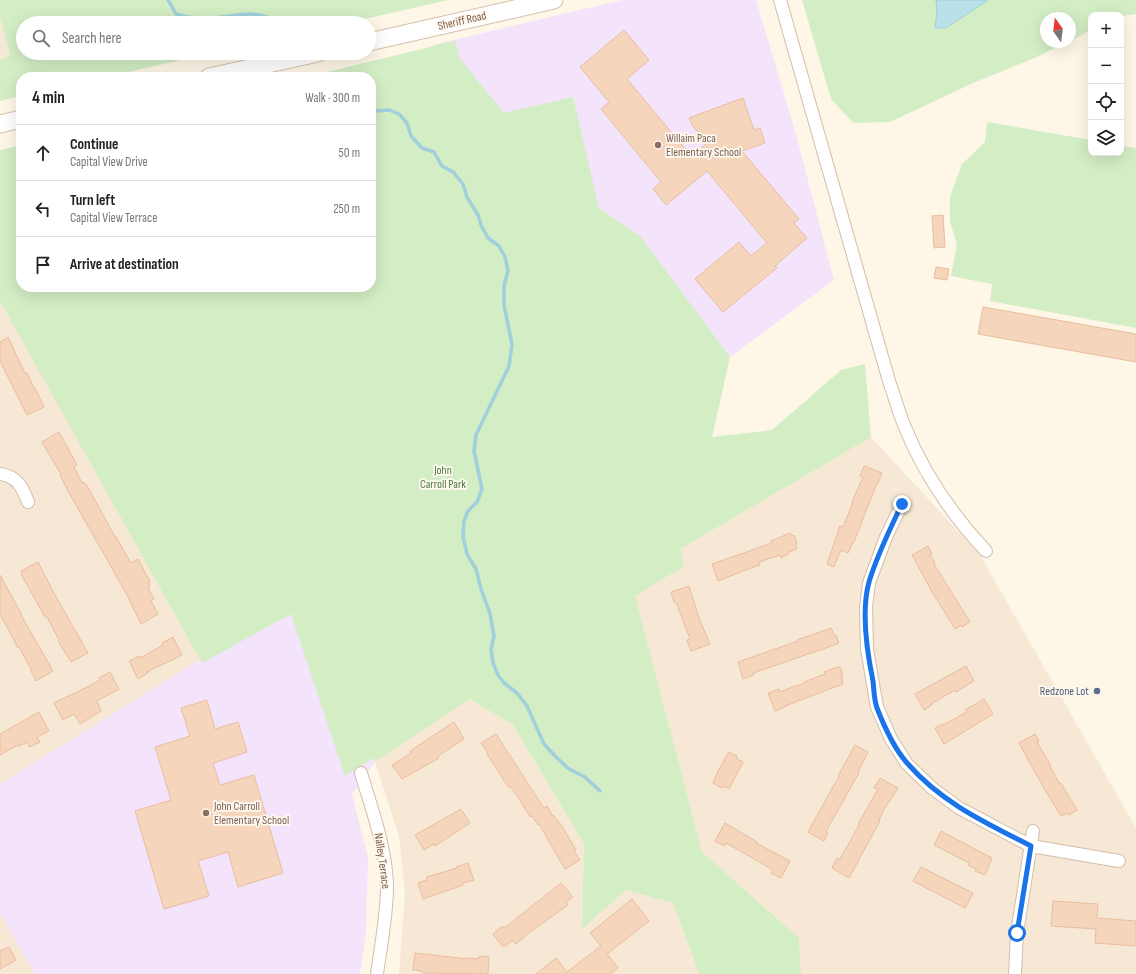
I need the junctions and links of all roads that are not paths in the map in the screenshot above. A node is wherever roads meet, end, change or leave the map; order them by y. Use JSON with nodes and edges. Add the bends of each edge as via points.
{"nodes":[{"id":1,"x":554,"y":0,"type":"edge"},
{"id":2,"x":780,"y":0,"type":"edge"},
{"id":3,"x":376,"y":40,"type":"edge"},
{"id":4,"x":286,"y":60,"type":"edge"},
{"id":5,"x":232,"y":72,"type":"edge"},
{"id":6,"x":16,"y":120,"type":"edge"},
{"id":7,"x":0,"y":124,"type":"edge"},
{"id":8,"x":0,"y":474,"type":"edge"},
{"id":9,"x":28,"y":502,"type":"dead end"},
{"id":10,"x":902,"y":504,"type":"dead end"},
{"id":11,"x":986,"y":551,"type":"dead end"},
{"id":12,"x":361,"y":773,"type":"dead end"},
{"id":13,"x":1033,"y":831,"type":"dead end"},
{"id":14,"x":1031,"y":846,"type":"junction"},
{"id":15,"x":1119,"y":861,"type":"dead end"},
{"id":16,"x":377,"y":974,"type":"edge"},
{"id":17,"x":1015,"y":974,"type":"edge"}],
"edges":[{"from":1,"to":3,"type":"main road","name":"Sheriff Road"},
{"from":2,"to":11,"type":"street","via":[[889,381],[904,425],[946,504]]},
{"from":4,"to":5,"type":"main road"},
{"from":6,"to":7,"type":"main road"},
{"from":8,"to":9,"type":"street","via":[[7,475],[18,483],[24,489]]},
{"from":10,"to":14,"type":"street","via":[[869,583],[866,607],[867,649],[877,707],[891,739],[907,764],[932,788],[958,808]]},
{"from":12,"to":16,"type":"street","name":"Nalley Terrace","via":[[382,846],[386,875],[386,900]]},
{"from":13,"to":14,"type":"street"},
{"from":14,"to":15,"type":"street"},
{"from":14,"to":17,"type":"street","via":[[1017,933]]}]}
